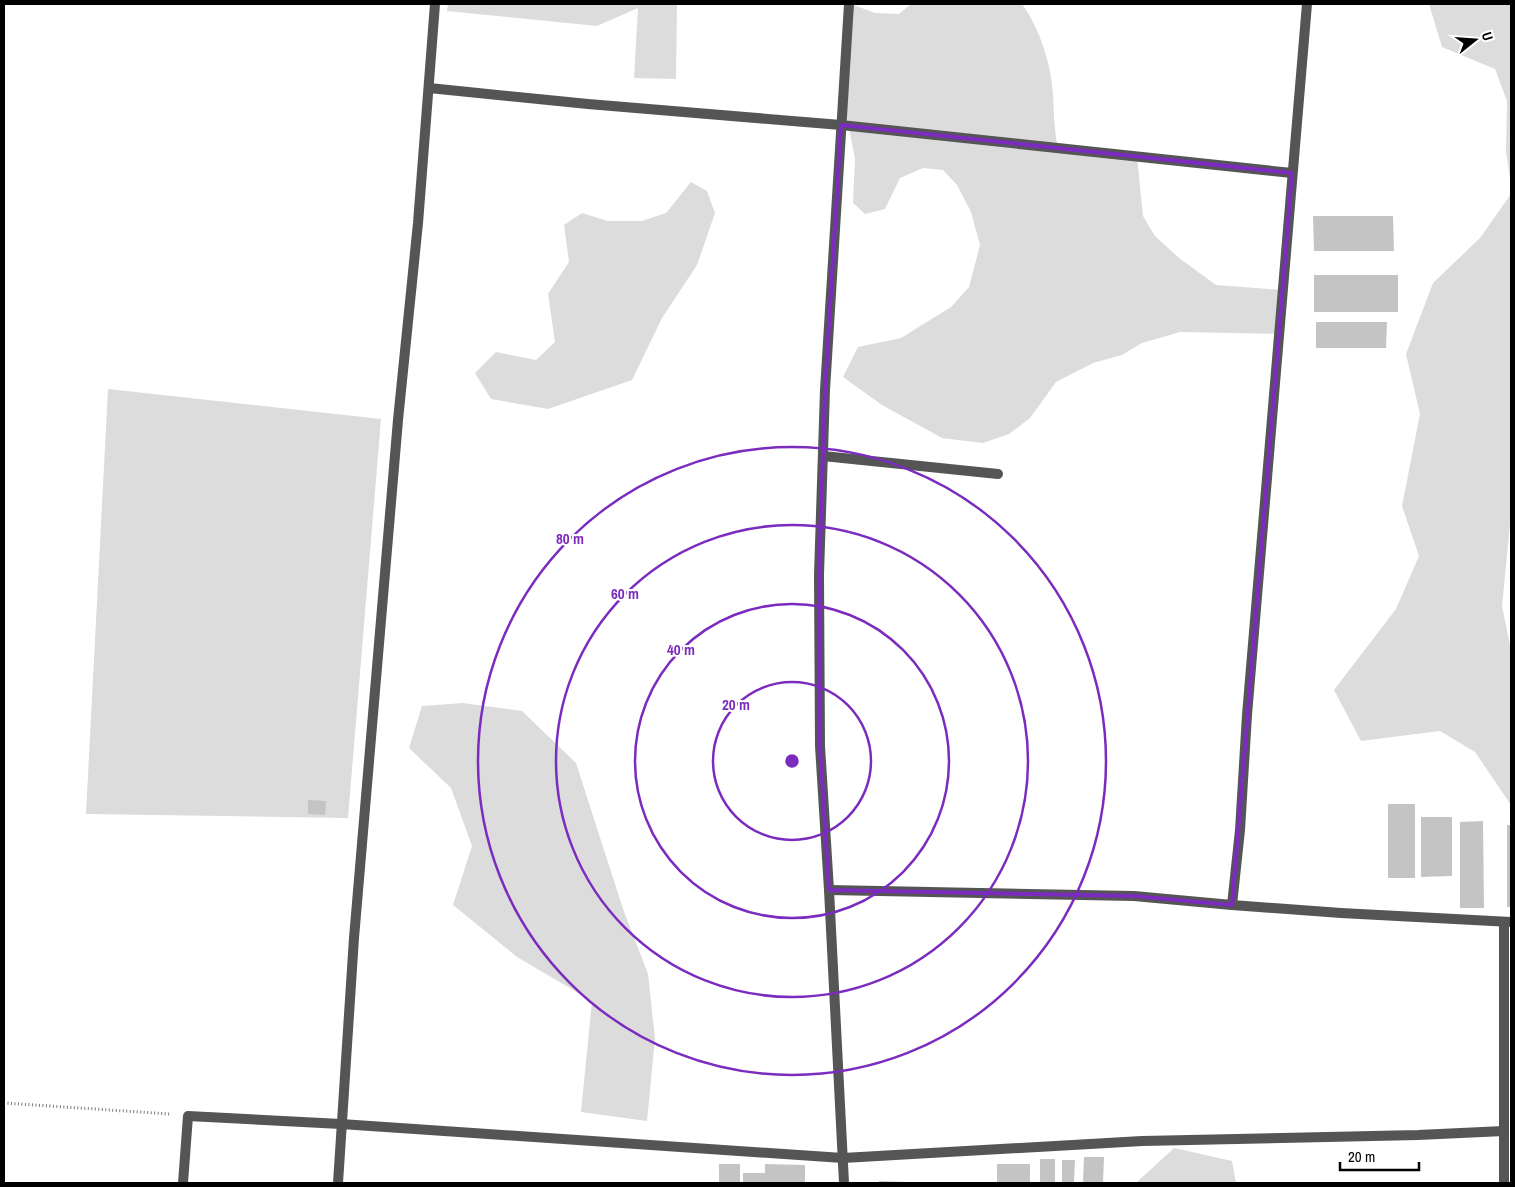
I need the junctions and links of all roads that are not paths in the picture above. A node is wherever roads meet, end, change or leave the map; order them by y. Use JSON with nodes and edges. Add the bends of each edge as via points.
{"nodes":[{"id":1,"x":435,"y":4,"type":"edge"},
{"id":2,"x":849,"y":4,"type":"edge"},
{"id":3,"x":1307,"y":4,"type":"edge"},
{"id":4,"x":429,"y":88,"type":"junction"},
{"id":5,"x":841,"y":125,"type":"junction"},
{"id":6,"x":1292,"y":174,"type":"junction"},
{"id":7,"x":823,"y":456,"type":"junction"},
{"id":8,"x":998,"y":474,"type":"dead end"},
{"id":9,"x":829,"y":890,"type":"junction"},
{"id":10,"x":1232,"y":905,"type":"junction"},
{"id":11,"x":1508,"y":922,"type":"edge"},
{"id":12,"x":341,"y":1124,"type":"junction"},
{"id":13,"x":1504,"y":1131,"type":"junction"},
{"id":14,"x":843,"y":1158,"type":"junction"},
{"id":15,"x":183,"y":1183,"type":"edge"},
{"id":16,"x":338,"y":1183,"type":"edge"},
{"id":17,"x":844,"y":1183,"type":"edge"},
{"id":18,"x":1504,"y":1183,"type":"edge"}],
"edges":[{"from":1,"to":4,"type":"street"},
{"from":2,"to":5,"type":"street"},
{"from":3,"to":6,"type":"street"},
{"from":4,"to":5,"type":"street"},
{"from":4,"to":12,"type":"street","via":[[354,938]]},
{"from":5,"to":6,"type":"street"},
{"from":5,"to":7,"type":"street"},
{"from":6,"to":10,"type":"street"},
{"from":7,"to":8,"type":"street"},
{"from":7,"to":9,"type":"street","via":[[819,574],[820,746]]},
{"from":9,"to":10,"type":"street","via":[[1134,896]]},
{"from":9,"to":14,"type":"street"},
{"from":10,"to":11,"type":"street"},
{"from":11,"to":13,"type":"street"},
{"from":12,"to":14,"type":"street"},
{"from":12,"to":15,"type":"street","via":[[188,1116]]},
{"from":12,"to":16,"type":"street"},
{"from":13,"to":14,"type":"street","via":[[1142,1141]]},
{"from":13,"to":18,"type":"street"},
{"from":14,"to":17,"type":"street"}]}
